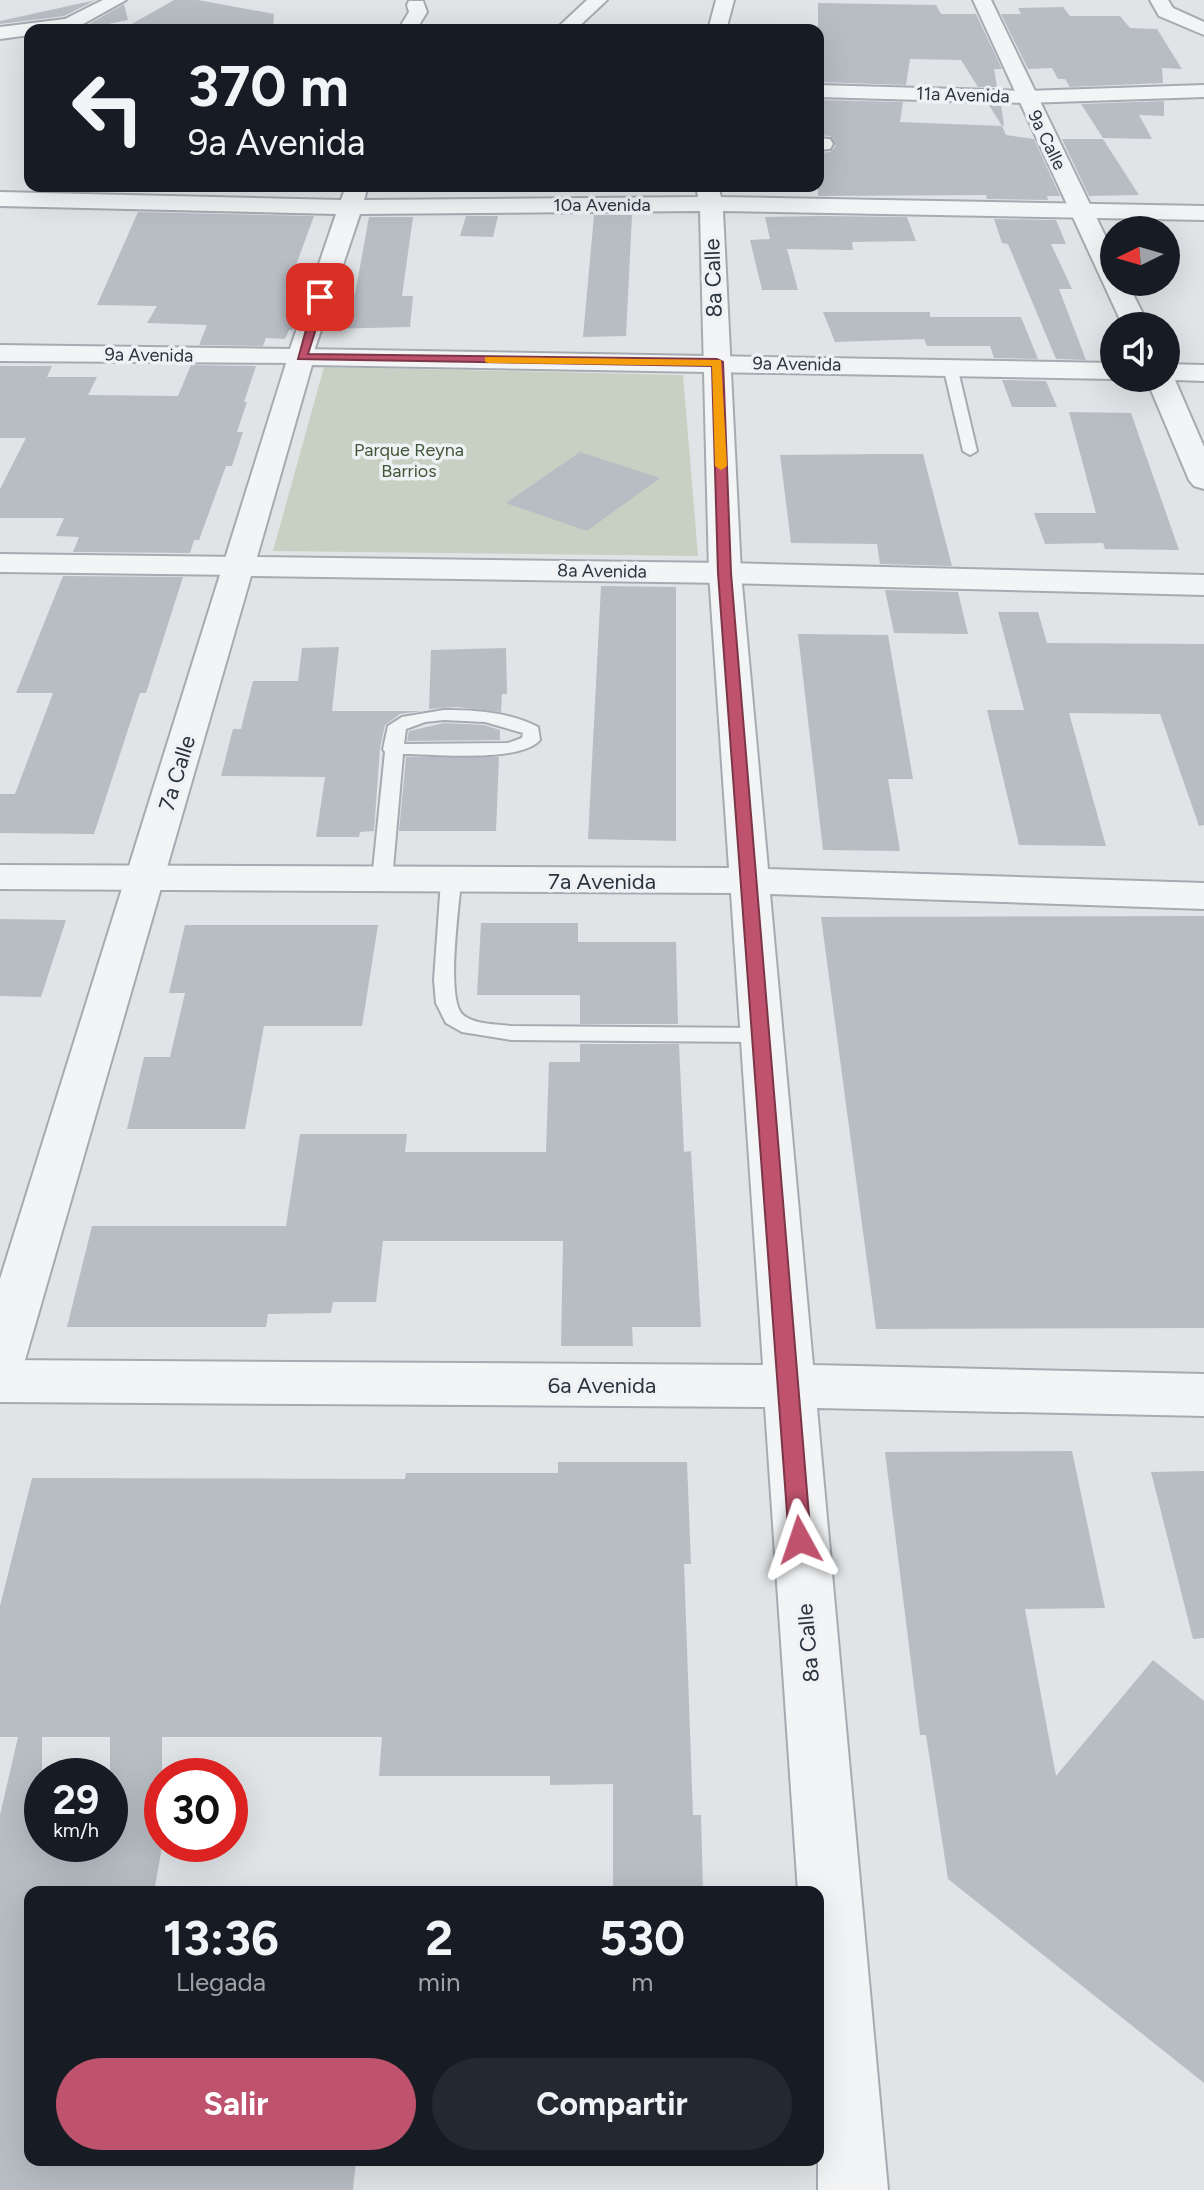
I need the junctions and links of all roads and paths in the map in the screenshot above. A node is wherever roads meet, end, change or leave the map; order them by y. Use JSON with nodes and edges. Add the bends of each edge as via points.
{"nodes":[{"id":1,"x":117,"y":0,"type":"edge"},
{"id":2,"x":598,"y":0,"type":"edge"},
{"id":3,"x":725,"y":0,"type":"edge"},
{"id":4,"x":982,"y":0,"type":"edge"},
{"id":5,"x":1159,"y":0,"type":"edge"},
{"id":6,"x":416,"y":5,"type":"dead end"},
{"id":7,"x":69,"y":24,"type":"edge"},
{"id":8,"x":411,"y":24,"type":"edge"},
{"id":9,"x":571,"y":24,"type":"edge"},
{"id":10,"x":719,"y":24,"type":"edge"},
{"id":11,"x":1204,"y":29,"type":"edge"},
{"id":12,"x":24,"y":30,"type":"edge"},
{"id":13,"x":0,"y":33,"type":"edge"},
{"id":14,"x":824,"y":91,"type":"edge"},
{"id":15,"x":1204,"y":91,"type":"edge"},
{"id":16,"x":1026,"y":97,"type":"junction"},
{"id":17,"x":709,"y":195,"type":"edge"},
{"id":18,"x":353,"y":197,"type":"edge"},
{"id":19,"x":0,"y":199,"type":"edge"},
{"id":20,"x":1082,"y":210,"type":"junction"},
{"id":21,"x":1204,"y":213,"type":"edge"},
{"id":22,"x":1100,"y":250,"type":"edge"},
{"id":23,"x":0,"y":353,"type":"edge"},
{"id":24,"x":301,"y":357,"type":"junction"},
{"id":25,"x":717,"y":362,"type":"junction"},
{"id":26,"x":950,"y":366,"type":"junction"},
{"id":27,"x":1100,"y":371,"type":"edge"},
{"id":28,"x":1180,"y":372,"type":"edge"},
{"id":29,"x":1204,"y":373,"type":"edge"},
{"id":30,"x":1166,"y":392,"type":"edge"},
{"id":31,"x":970,"y":451,"type":"dead end"},
{"id":32,"x":1204,"y":480,"type":"edge"},
{"id":33,"x":0,"y":563,"type":"edge"},
{"id":34,"x":240,"y":566,"type":"junction"},
{"id":35,"x":725,"y":573,"type":"junction"},
{"id":36,"x":1204,"y":585,"type":"edge"},
{"id":37,"x":392,"y":749,"type":"junction"},
{"id":38,"x":0,"y":877,"type":"edge"},
{"id":39,"x":145,"y":880,"type":"junction"},
{"id":40,"x":382,"y":880,"type":"junction"},
{"id":41,"x":451,"y":881,"type":"junction"},
{"id":42,"x":747,"y":881,"type":"junction"},
{"id":43,"x":1204,"y":896,"type":"edge"},
{"id":44,"x":760,"y":1035,"type":"junction"},
{"id":45,"x":0,"y":1360,"type":"edge"},
{"id":46,"x":0,"y":1381,"type":"edge"},
{"id":47,"x":787,"y":1386,"type":"junction"},
{"id":48,"x":1204,"y":1395,"type":"edge"},
{"id":49,"x":853,"y":2190,"type":"edge"}],
"edges":[{"from":1,"to":7,"type":"street"},
{"from":2,"to":9,"type":"street"},
{"from":3,"to":10,"type":"street"},
{"from":4,"to":16,"type":"street","name":"9a Calle"},
{"from":5,"to":11,"type":"street","via":[[1166,12]]},
{"from":6,"to":8,"type":"street"},
{"from":12,"to":13,"type":"street"},
{"from":14,"to":16,"type":"street","name":"11a Avenida"},
{"from":15,"to":16,"type":"street","name":"11a Avenida"},
{"from":16,"to":20,"type":"street","name":"9a Calle"},
{"from":17,"to":18,"type":"street","name":"10a Avenida"},
{"from":17,"to":20,"type":"street","name":"10a Avenida"},
{"from":17,"to":25,"type":"street","name":"8a Calle"},
{"from":18,"to":19,"type":"street","name":"10a Avenida"},
{"from":18,"to":24,"type":"street","name":"7a Calle"},
{"from":20,"to":21,"type":"street","name":"10a Avenida"},
{"from":20,"to":22,"type":"street","name":"9a Calle"},
{"from":23,"to":24,"type":"street","name":"9a Avenida"},
{"from":24,"to":25,"type":"street","name":"9a Avenida"},
{"from":24,"to":34,"type":"street","name":"7a Calle"},
{"from":25,"to":26,"type":"street","name":"9a Avenida"},
{"from":25,"to":35,"type":"street","name":"8a Calle"},
{"from":26,"to":27,"type":"street","name":"9a Avenida"},
{"from":26,"to":31,"type":"lane"},
{"from":28,"to":29,"type":"street"},
{"from":30,"to":32,"type":"street"},
{"from":33,"to":34,"type":"street","name":"8a Avenida"},
{"from":34,"to":35,"type":"street","name":"8a Avenida"},
{"from":34,"to":39,"type":"street","name":"7a Calle"},
{"from":35,"to":36,"type":"street","name":"8a Avenida"},
{"from":35,"to":42,"type":"street","name":"8a Calle"},
{"from":37,"to":37,"type":"lane","via":[[397,726],[418,717],[499,718],[532,731],[531,740],[508,748]]},
{"from":37,"to":40,"type":"lane"},
{"from":38,"to":39,"type":"street","name":"7a Avenida"},
{"from":39,"to":40,"type":"street","name":"7a Avenida"},
{"from":39,"to":45,"type":"street","name":"7a Calle"},
{"from":40,"to":41,"type":"street","name":"7a Avenida"},
{"from":41,"to":42,"type":"street","name":"7a Avenida"},
{"from":41,"to":44,"type":"lane","via":[[446,1003],[453,1018],[469,1027],[511,1033]]},
{"from":42,"to":43,"type":"street","name":"7a Avenida"},
{"from":42,"to":44,"type":"street","name":"8a Calle"},
{"from":44,"to":47,"type":"street","name":"8a Calle"},
{"from":46,"to":47,"type":"street","name":"6a Avenida"},
{"from":47,"to":48,"type":"street","name":"6a Avenida"},
{"from":47,"to":49,"type":"street","name":"8a Calle"}]}
